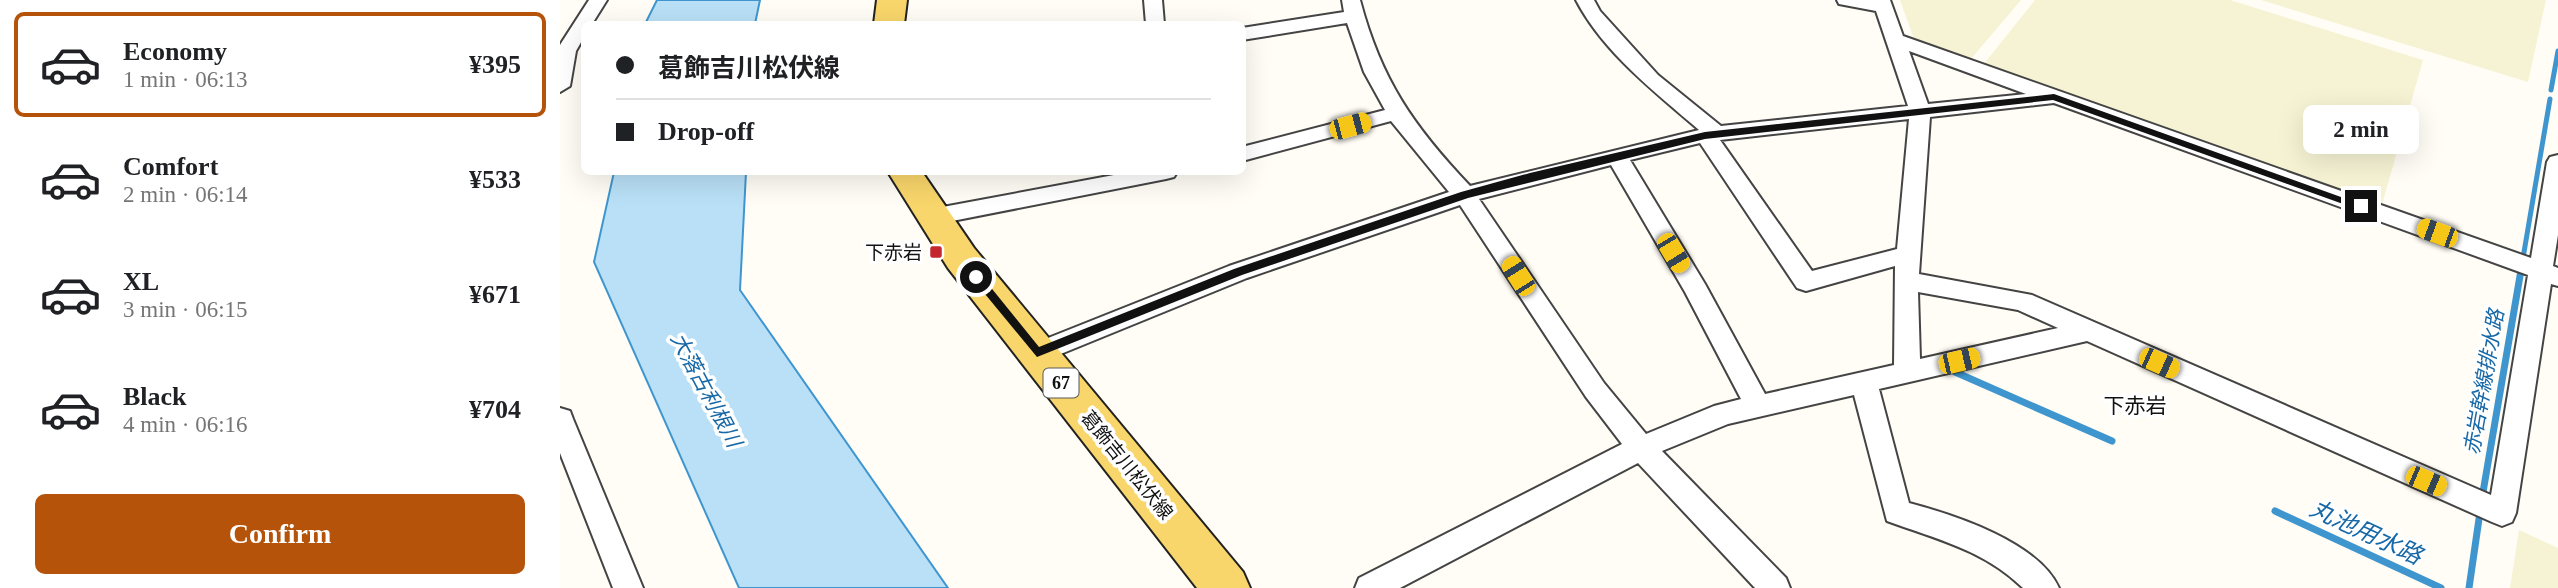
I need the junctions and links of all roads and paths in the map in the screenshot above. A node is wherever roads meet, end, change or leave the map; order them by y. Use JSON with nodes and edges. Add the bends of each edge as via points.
{"nodes":[{"id":1,"x":598,"y":0,"type":"edge"},
{"id":2,"x":892,"y":0,"type":"edge"},
{"id":3,"x":1153,"y":0,"type":"edge"},
{"id":4,"x":1585,"y":0,"type":"edge"},
{"id":5,"x":1846,"y":0,"type":"edge"},
{"id":6,"x":1882,"y":3,"type":"edge"},
{"id":7,"x":1352,"y":8,"type":"edge"},
{"id":8,"x":584,"y":21,"type":"edge"},
{"id":9,"x":889,"y":21,"type":"edge"},
{"id":10,"x":1156,"y":21,"type":"edge"},
{"id":11,"x":581,"y":25,"type":"edge"},
{"id":12,"x":1246,"y":33,"type":"edge"},
{"id":13,"x":1894,"y":39,"type":"junction"},
{"id":14,"x":563,"y":51,"type":"edge"},
{"id":15,"x":560,"y":86,"type":"edge"},
{"id":16,"x":2054,"y":97,"type":"junction"},
{"id":17,"x":1920,"y":110,"type":"junction"},
{"id":18,"x":1396,"y":113,"type":"junction"},
{"id":19,"x":1711,"y":135,"type":"junction"},
{"id":20,"x":1246,"y":153,"type":"edge"},
{"id":21,"x":1617,"y":157,"type":"junction"},
{"id":22,"x":2558,"y":162,"type":"edge"},
{"id":23,"x":907,"y":175,"type":"edge"},
{"id":24,"x":1150,"y":175,"type":"edge"},
{"id":25,"x":1465,"y":195,"type":"junction"},
{"id":26,"x":932,"y":217,"type":"junction"},
{"id":27,"x":1907,"y":269,"type":"junction"},
{"id":28,"x":2549,"y":273,"type":"edge"},
{"id":29,"x":2088,"y":331,"type":"junction"},
{"id":30,"x":1037,"y":353,"type":"junction"},
{"id":31,"x":1907,"y":373,"type":"junction"},
{"id":32,"x":1865,"y":384,"type":"junction"},
{"id":33,"x":1757,"y":405,"type":"junction"},
{"id":34,"x":560,"y":419,"type":"edge"},
{"id":35,"x":1641,"y":448,"type":"junction"},
{"id":36,"x":628,"y":588,"type":"edge"},
{"id":37,"x":1226,"y":588,"type":"edge"},
{"id":38,"x":1370,"y":588,"type":"edge"},
{"id":39,"x":1775,"y":588,"type":"edge"},
{"id":40,"x":2043,"y":588,"type":"edge"}],
"edges":[{"from":1,"to":8,"type":"street"},
{"from":2,"to":9,"type":"main road"},
{"from":3,"to":10,"type":"street"},
{"from":4,"to":19,"type":"street","via":[[1651,79]]},
{"from":5,"to":6,"type":"street"},
{"from":6,"to":13,"type":"street"},
{"from":7,"to":12,"type":"street"},
{"from":7,"to":18,"type":"street","via":[[1364,55]]},
{"from":11,"to":14,"type":"street"},
{"from":13,"to":16,"type":"street"},
{"from":13,"to":17,"type":"street"},
{"from":14,"to":15,"type":"street"},
{"from":16,"to":17,"type":"street"},
{"from":16,"to":28,"type":"street"},
{"from":17,"to":19,"type":"street"},
{"from":17,"to":27,"type":"street"},
{"from":18,"to":20,"type":"street"},
{"from":18,"to":25,"type":"street"},
{"from":19,"to":21,"type":"street"},
{"from":19,"to":27,"type":"street","via":[[1806,282],[1887,258]]},
{"from":21,"to":25,"type":"street"},
{"from":21,"to":33,"type":"street"},
{"from":22,"to":28,"type":"street"},
{"from":23,"to":26,"type":"main road","name":"葛飾吉川松伏線","number":"67"},
{"from":24,"to":26,"type":"street"},
{"from":25,"to":30,"type":"street","via":[[1238,272]]},
{"from":25,"to":35,"type":"street","via":[[1595,390]]},
{"from":26,"to":30,"type":"main road","name":"葛飾吉川松伏線","number":"67"},
{"from":27,"to":29,"type":"street","via":[[2023,302]]},
{"from":27,"to":31,"type":"street"},
{"from":28,"to":29,"type":"street","via":[[2502,513]]},
{"from":29,"to":31,"type":"street"},
{"from":30,"to":37,"type":"main road","name":"葛飾吉川松伏線","number":"67"},
{"from":31,"to":32,"type":"street"},
{"from":32,"to":33,"type":"street"},
{"from":32,"to":40,"type":"street","via":[[1897,512],[1959,529],[2024,568]]},
{"from":33,"to":35,"type":"street"},
{"from":34,"to":36,"type":"street"},
{"from":35,"to":38,"type":"street"},
{"from":35,"to":39,"type":"street"}]}
